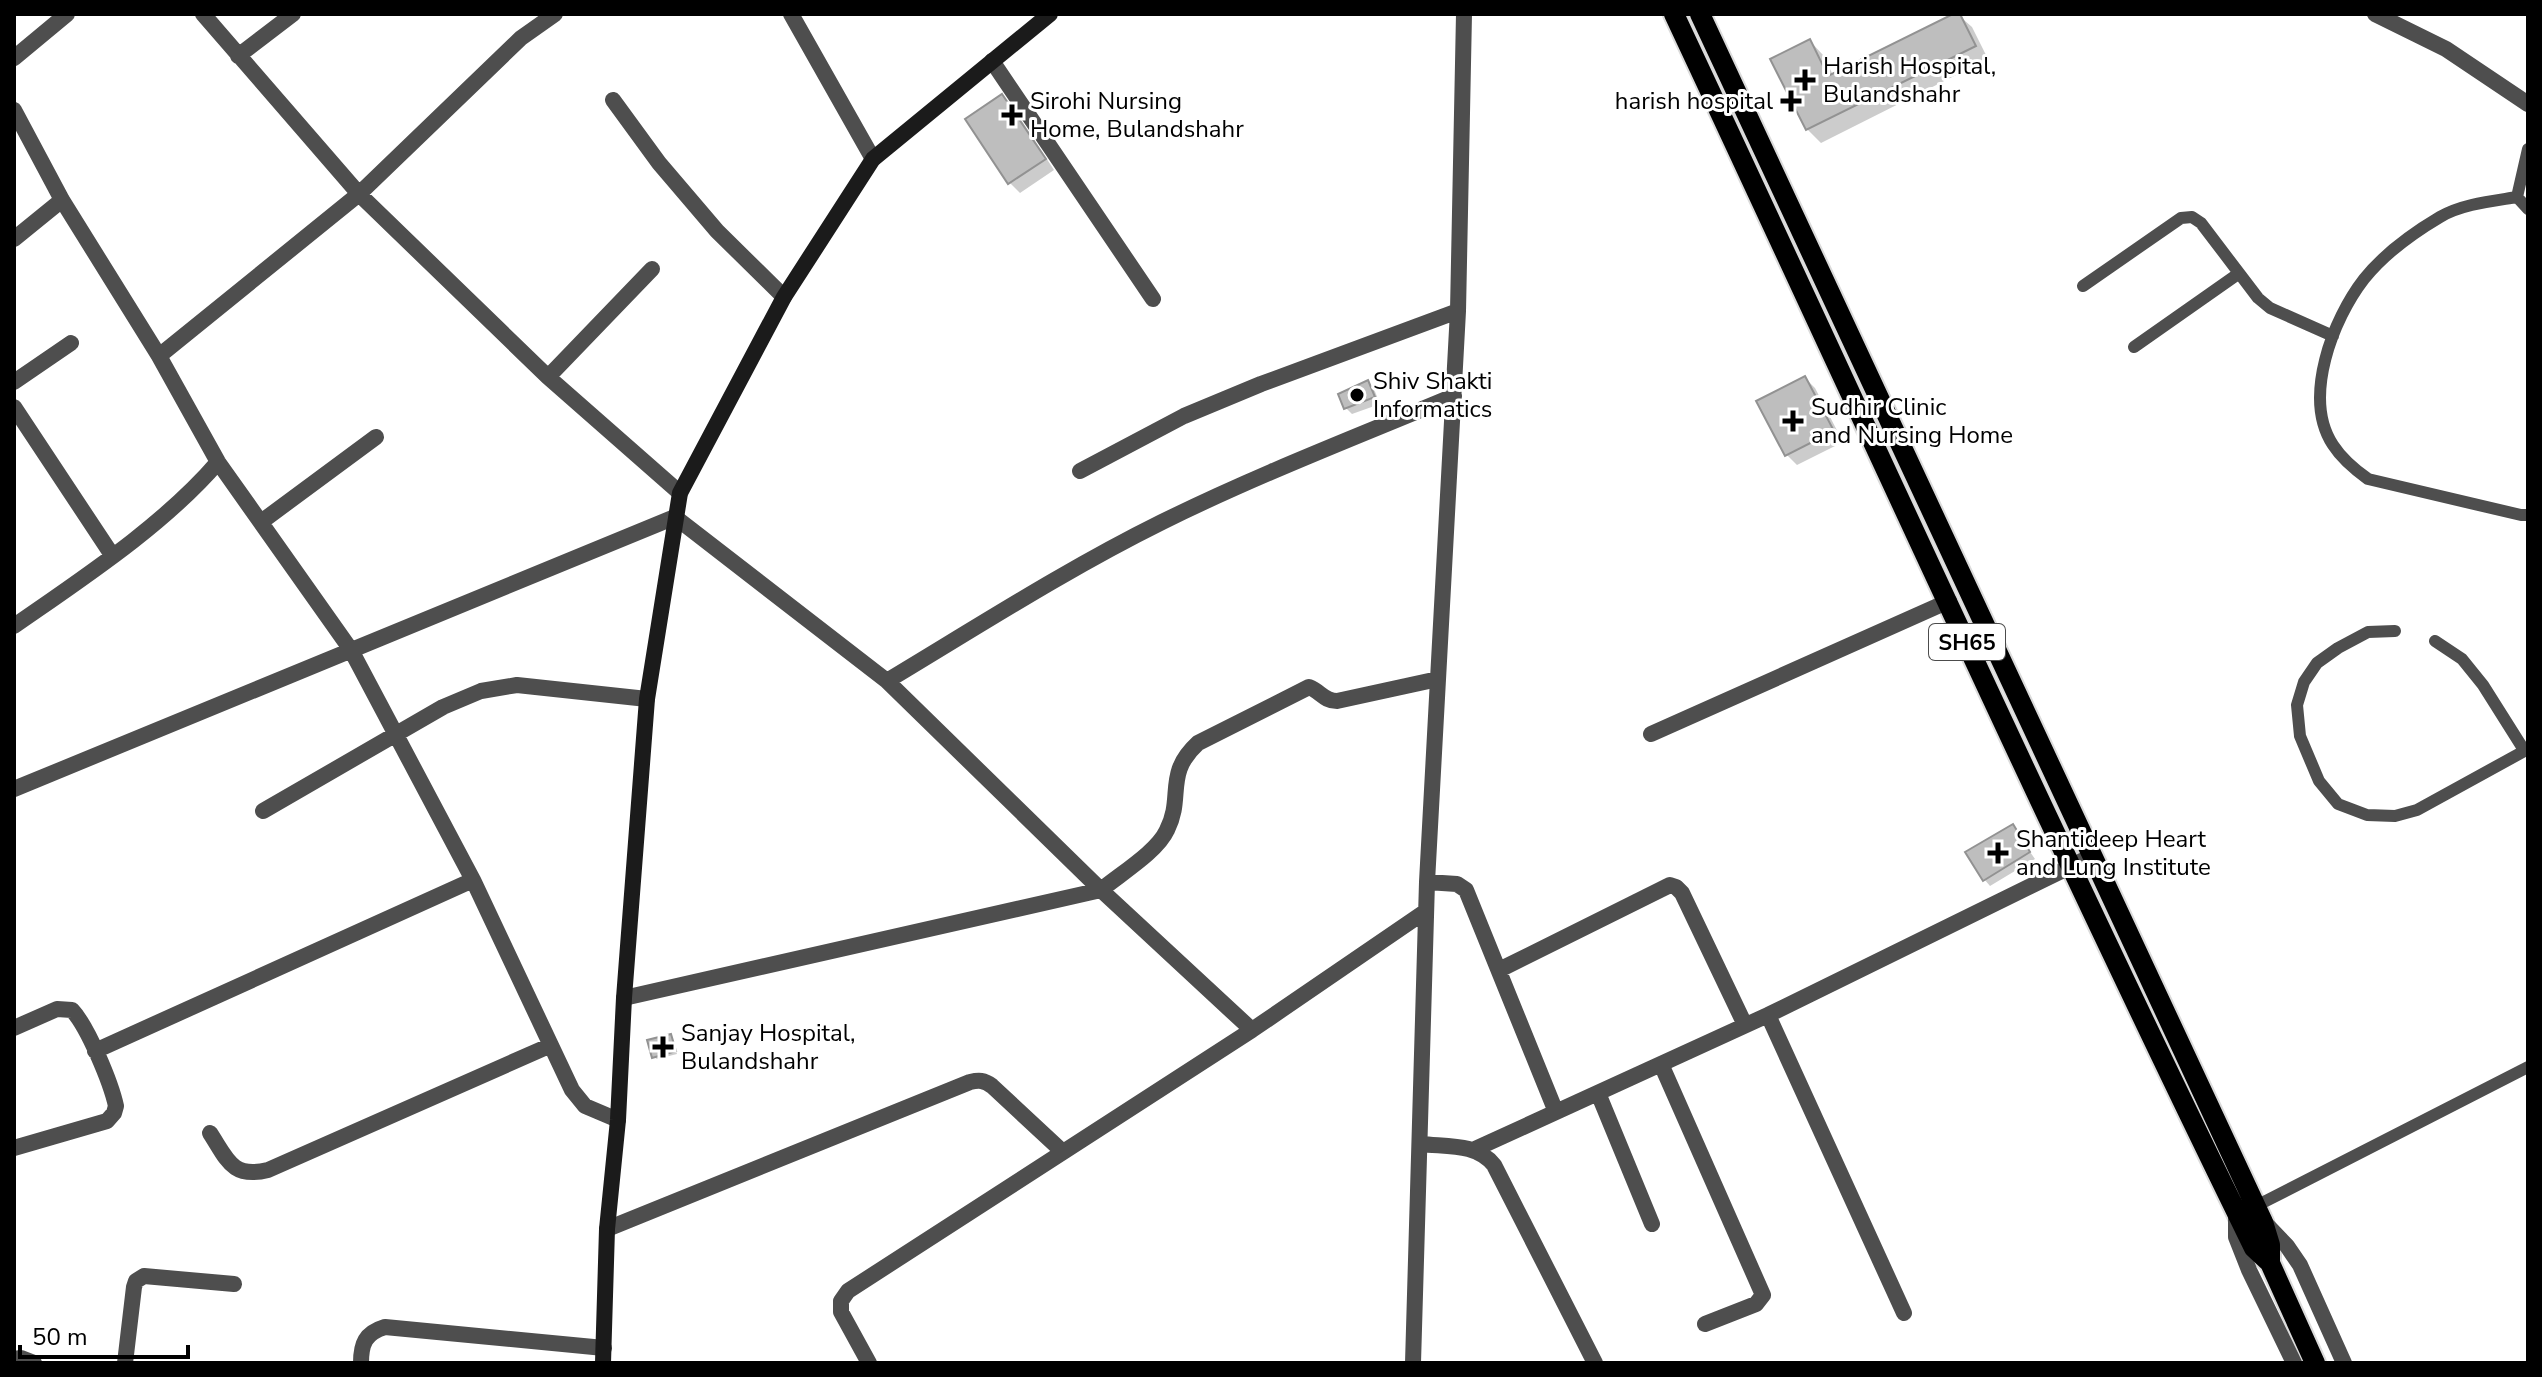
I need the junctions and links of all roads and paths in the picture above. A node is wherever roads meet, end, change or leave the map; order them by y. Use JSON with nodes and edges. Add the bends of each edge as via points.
{"nodes":[{"id":1,"x":67,"y":14,"type":"edge"},
{"id":2,"x":203,"y":14,"type":"edge"},
{"id":3,"x":293,"y":14,"type":"edge"},
{"id":4,"x":555,"y":14,"type":"edge"},
{"id":5,"x":791,"y":14,"type":"edge"},
{"id":6,"x":1050,"y":14,"type":"edge"},
{"id":7,"x":1464,"y":14,"type":"edge"},
{"id":8,"x":1674,"y":14,"type":"edge"},
{"id":9,"x":1700,"y":14,"type":"edge"},
{"id":10,"x":2375,"y":14,"type":"edge"},
{"id":11,"x":238,"y":56,"type":"junction"},
{"id":12,"x":14,"y":58,"type":"edge"},
{"id":13,"x":992,"y":61,"type":"junction"},
{"id":14,"x":613,"y":100,"type":"dead end"},
{"id":15,"x":2528,"y":104,"type":"edge"},
{"id":16,"x":16,"y":120,"type":"edge"},
{"id":17,"x":2528,"y":149,"type":"edge"},
{"id":18,"x":873,"y":159,"type":"junction"},
{"id":19,"x":359,"y":194,"type":"junction"},
{"id":20,"x":2517,"y":197,"type":"junction"},
{"id":21,"x":62,"y":200,"type":"junction"},
{"id":22,"x":2528,"y":209,"type":"edge"},
{"id":23,"x":14,"y":239,"type":"edge"},
{"id":24,"x":652,"y":269,"type":"dead end"},
{"id":25,"x":2238,"y":274,"type":"junction"},
{"id":26,"x":2083,"y":286,"type":"dead end"},
{"id":27,"x":784,"y":297,"type":"junction"},
{"id":28,"x":1153,"y":299,"type":"dead end"},
{"id":29,"x":1458,"y":311,"type":"junction"},
{"id":30,"x":2333,"y":336,"type":"junction"},
{"id":31,"x":71,"y":343,"type":"dead end"},
{"id":32,"x":2134,"y":347,"type":"dead end"},
{"id":33,"x":159,"y":356,"type":"junction"},
{"id":34,"x":548,"y":377,"type":"junction"},
{"id":35,"x":14,"y":382,"type":"edge"},
{"id":36,"x":1454,"y":396,"type":"junction"},
{"id":37,"x":14,"y":407,"type":"edge"},
{"id":38,"x":376,"y":437,"type":"dead end"},
{"id":39,"x":218,"y":462,"type":"junction"},
{"id":40,"x":1080,"y":471,"type":"dead end"},
{"id":41,"x":680,"y":493,"type":"junction"},
{"id":42,"x":2528,"y":515,"type":"edge"},
{"id":43,"x":675,"y":517,"type":"junction"},
{"id":44,"x":261,"y":522,"type":"junction"},
{"id":45,"x":112,"y":555,"type":"junction"},
{"id":46,"x":1949,"y":601,"type":"junction"},
{"id":47,"x":14,"y":626,"type":"edge"},
{"id":48,"x":2395,"y":631,"type":"dead end"},
{"id":49,"x":2435,"y":641,"type":"dead end"},
{"id":50,"x":351,"y":650,"type":"junction"},
{"id":51,"x":1438,"y":679,"type":"junction"},
{"id":52,"x":887,"y":681,"type":"junction"},
{"id":53,"x":647,"y":699,"type":"junction"},
{"id":54,"x":1651,"y":734,"type":"dead end"},
{"id":55,"x":395,"y":735,"type":"junction"},
{"id":56,"x":2526,"y":750,"type":"edge"},
{"id":57,"x":14,"y":789,"type":"edge"},
{"id":58,"x":263,"y":811,"type":"dead end"},
{"id":59,"x":2092,"y":856,"type":"junction"},
{"id":60,"x":2070,"y":867,"type":"junction"},
{"id":61,"x":473,"y":880,"type":"junction"},
{"id":62,"x":1427,"y":882,"type":"junction"},
{"id":63,"x":1101,"y":890,"type":"junction"},
{"id":64,"x":1426,"y":911,"type":"junction"},
{"id":65,"x":1499,"y":970,"type":"junction"},
{"id":66,"x":624,"y":998,"type":"junction"},
{"id":67,"x":1768,"y":1015,"type":"junction"},
{"id":68,"x":1745,"y":1025,"type":"junction"},
{"id":69,"x":14,"y":1028,"type":"edge"},
{"id":70,"x":1252,"y":1030,"type":"junction"},
{"id":71,"x":549,"y":1046,"type":"junction"},
{"id":72,"x":95,"y":1051,"type":"junction"},
{"id":73,"x":1661,"y":1064,"type":"junction"},
{"id":74,"x":2528,"y":1067,"type":"edge"},
{"id":75,"x":1598,"y":1093,"type":"junction"},
{"id":76,"x":1556,"y":1112,"type":"junction"},
{"id":77,"x":618,"y":1120,"type":"junction"},
{"id":78,"x":210,"y":1133,"type":"dead end"},
{"id":79,"x":1421,"y":1144,"type":"junction"},
{"id":80,"x":14,"y":1148,"type":"edge"},
{"id":81,"x":1475,"y":1149,"type":"junction"},
{"id":82,"x":1063,"y":1152,"type":"junction"},
{"id":83,"x":2252,"y":1213,"type":"junction"},
{"id":84,"x":1652,"y":1224,"type":"dead end"},
{"id":85,"x":607,"y":1229,"type":"junction"},
{"id":86,"x":2270,"y":1263,"type":"junction"},
{"id":87,"x":234,"y":1284,"type":"dead end"},
{"id":88,"x":1904,"y":1313,"type":"dead end"},
{"id":89,"x":1705,"y":1324,"type":"dead end"},
{"id":90,"x":604,"y":1355,"type":"edge"},
{"id":91,"x":14,"y":1359,"type":"edge"},
{"id":92,"x":34,"y":1363,"type":"edge"},
{"id":93,"x":125,"y":1363,"type":"edge"},
{"id":94,"x":361,"y":1363,"type":"edge"},
{"id":95,"x":869,"y":1363,"type":"edge"},
{"id":96,"x":1413,"y":1363,"type":"edge"},
{"id":97,"x":1595,"y":1363,"type":"edge"},
{"id":98,"x":2294,"y":1363,"type":"edge"},
{"id":99,"x":2315,"y":1363,"type":"edge"},
{"id":100,"x":2344,"y":1363,"type":"edge"}],
"edges":[{"from":1,"to":12,"type":"street"},
{"from":2,"to":11,"type":"street"},
{"from":3,"to":11,"type":"street"},
{"from":4,"to":19,"type":"street","via":[[521,38]]},
{"from":5,"to":18,"type":"street"},
{"from":6,"to":13,"type":"street"},
{"from":7,"to":29,"type":"street"},
{"from":8,"to":46,"type":"main road","number":"SH65"},
{"from":9,"to":59,"type":"main road","number":"SH65"},
{"from":10,"to":15,"type":"street","via":[[2446,49]]},
{"from":11,"to":19,"type":"street"},
{"from":13,"to":18,"type":"street"},
{"from":13,"to":28,"type":"street"},
{"from":14,"to":27,"type":"street","via":[[717,231]]},
{"from":16,"to":21,"type":"street"},
{"from":17,"to":20,"type":"lane"},
{"from":18,"to":27,"type":"street"},
{"from":19,"to":33,"type":"street"},
{"from":19,"to":34,"type":"street"},
{"from":20,"to":22,"type":"lane"},
{"from":20,"to":30,"type":"lane","via":[[2443,215],[2396,248],[2365,279]]},
{"from":21,"to":23,"type":"street"},
{"from":21,"to":33,"type":"street"},
{"from":24,"to":34,"type":"street"},
{"from":25,"to":26,"type":"lane","via":[[2192,217],[2181,218]]},
{"from":25,"to":30,"type":"lane","via":[[2270,308]]},
{"from":25,"to":32,"type":"lane"},
{"from":27,"to":41,"type":"street"},
{"from":29,"to":36,"type":"street"},
{"from":29,"to":40,"type":"street","via":[[1184,416]]},
{"from":30,"to":42,"type":"lane","via":[[2322,368],[2320,409],[2331,443],[2350,467],[2368,479]]},
{"from":31,"to":35,"type":"street"},
{"from":33,"to":39,"type":"street"},
{"from":34,"to":41,"type":"street"},
{"from":36,"to":51,"type":"street"},
{"from":36,"to":52,"type":"street","via":[[1162,522]]},
{"from":37,"to":45,"type":"street"},
{"from":38,"to":44,"type":"street"},
{"from":39,"to":44,"type":"street"},
{"from":39,"to":45,"type":"street","via":[[185,497]]},
{"from":41,"to":43,"type":"street"},
{"from":43,"to":50,"type":"street"},
{"from":43,"to":52,"type":"street"},
{"from":43,"to":53,"type":"street"},
{"from":44,"to":50,"type":"street"},
{"from":45,"to":47,"type":"street"},
{"from":46,"to":54,"type":"street"},
{"from":46,"to":60,"type":"main road","number":"SH65"},
{"from":48,"to":56,"type":"lane","via":[[2368,632],[2338,648],[2317,663],[2304,682],[2297,705],[2300,736],[2319,781],[2338,804],[2367,815],[2417,810]]},
{"from":49,"to":56,"type":"lane","via":[[2462,659]]},
{"from":50,"to":55,"type":"street"},
{"from":50,"to":57,"type":"street"},
{"from":51,"to":62,"type":"street"},
{"from":51,"to":63,"type":"street","via":[[1337,701],[1328,701],[1309,687],[1198,743],[1179,765],[1167,832]]},
{"from":52,"to":63,"type":"street"},
{"from":53,"to":55,"type":"street","via":[[517,685],[481,691]]},
{"from":53,"to":66,"type":"street"},
{"from":55,"to":58,"type":"street"},
{"from":55,"to":61,"type":"street"},
{"from":59,"to":60,"type":"street"},
{"from":59,"to":83,"type":"main road","number":"SH65"},
{"from":60,"to":67,"type":"street"},
{"from":60,"to":83,"type":"main road","number":"SH65"},
{"from":61,"to":71,"type":"street"},
{"from":61,"to":72,"type":"street"},
{"from":62,"to":64,"type":"street"},
{"from":62,"to":65,"type":"street","via":[[1457,884],[1466,890]]},
{"from":63,"to":66,"type":"street"},
{"from":63,"to":70,"type":"street"},
{"from":64,"to":70,"type":"street"},
{"from":64,"to":79,"type":"street"},
{"from":65,"to":68,"type":"street","via":[[1670,885],[1682,893]]},
{"from":65,"to":76,"type":"street"},
{"from":66,"to":77,"type":"street"},
{"from":67,"to":68,"type":"street"},
{"from":67,"to":88,"type":"street"},
{"from":68,"to":73,"type":"street"},
{"from":69,"to":72,"type":"street","via":[[57,1009],[72,1010]]},
{"from":70,"to":82,"type":"street"},
{"from":71,"to":77,"type":"street","via":[[585,1106]]},
{"from":71,"to":78,"type":"street","via":[[255,1174],[232,1167]]},
{"from":72,"to":80,"type":"street","via":[[116,1106],[111,1118]]},
{"from":73,"to":75,"type":"street"},
{"from":73,"to":89,"type":"street","via":[[1763,1295],[1756,1304]]},
{"from":74,"to":83,"type":"lane"},
{"from":75,"to":76,"type":"street"},
{"from":75,"to":84,"type":"street"},
{"from":76,"to":81,"type":"street"},
{"from":77,"to":85,"type":"street"},
{"from":79,"to":81,"type":"street"},
{"from":79,"to":96,"type":"street"},
{"from":81,"to":97,"type":"street","via":[[1494,1165]]},
{"from":82,"to":85,"type":"street","via":[[979,1080]]},
{"from":82,"to":95,"type":"street","via":[[848,1291],[841,1312]]},
{"from":83,"to":86,"type":"main road","number":"SH65","via":[[2270,1245]]},
{"from":83,"to":86,"type":"main road","number":"SH65","via":[[2254,1248]]},
{"from":83,"to":98,"type":"street","via":[[2236,1237]]},
{"from":83,"to":100,"type":"street","via":[[2300,1265]]},
{"from":85,"to":90,"type":"street"},
{"from":86,"to":99,"type":"main road","number":"SH65"},
{"from":87,"to":93,"type":"street","via":[[139,1278]]},
{"from":90,"to":94,"type":"street","via":[[385,1327],[366,1337]]},
{"from":91,"to":92,"type":"street"}]}
